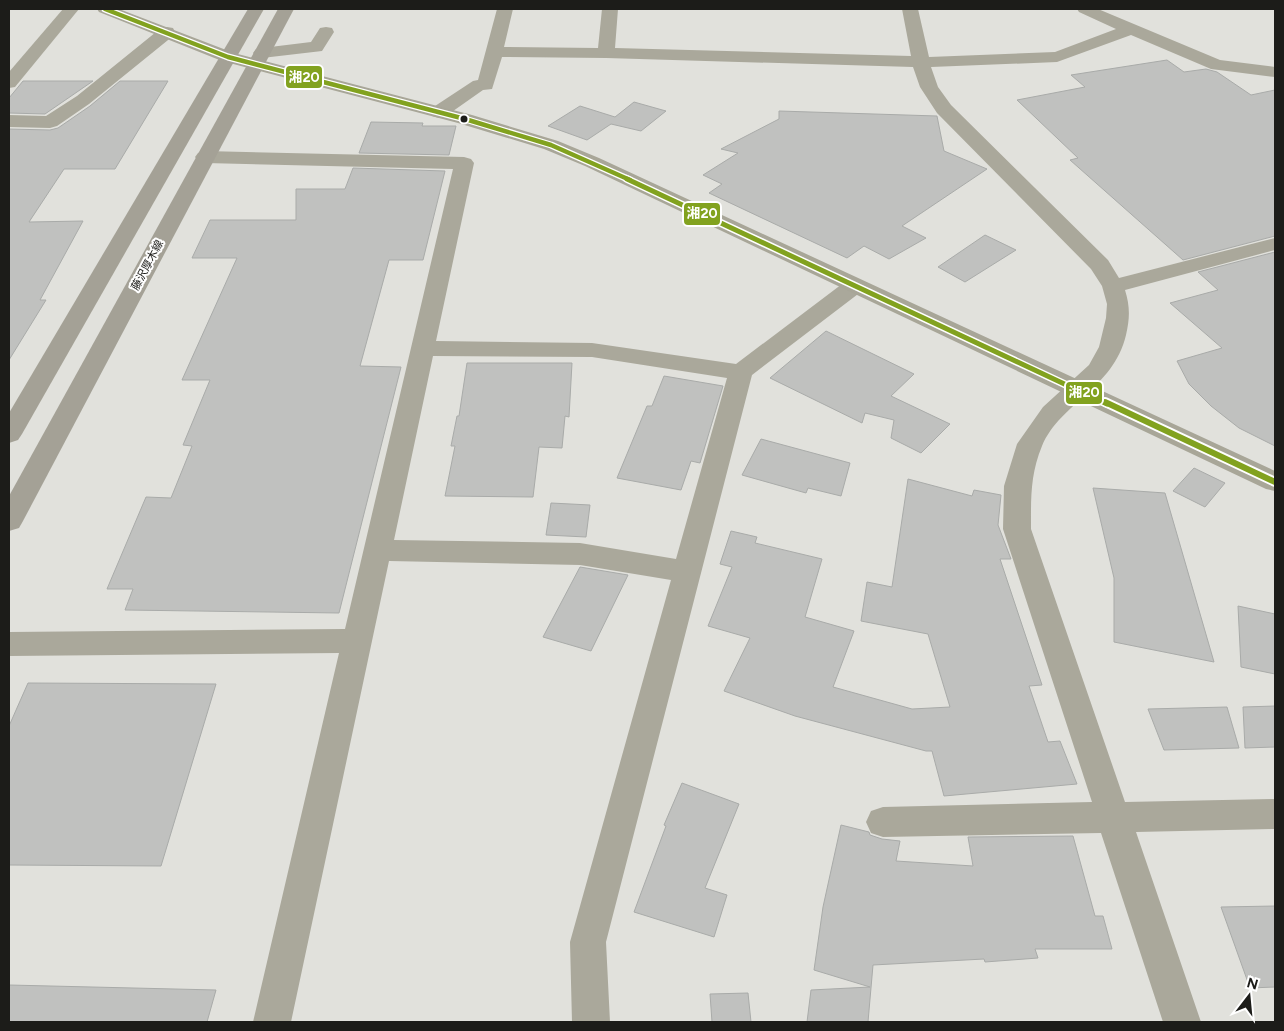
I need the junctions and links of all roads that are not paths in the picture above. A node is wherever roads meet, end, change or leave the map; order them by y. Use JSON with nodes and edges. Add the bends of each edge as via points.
{"nodes":[{"id":1,"x":71,"y":9,"type":"edge"},
{"id":2,"x":105,"y":9,"type":"edge"},
{"id":3,"x":256,"y":9,"type":"edge"},
{"id":4,"x":286,"y":9,"type":"edge"},
{"id":5,"x":505,"y":9,"type":"edge"},
{"id":6,"x":610,"y":9,"type":"edge"},
{"id":7,"x":910,"y":9,"type":"edge"},
{"id":8,"x":1085,"y":9,"type":"edge"},
{"id":9,"x":1130,"y":29,"type":"junction"},
{"id":10,"x":167,"y":32,"type":"junction"},
{"id":11,"x":326,"y":32,"type":"dead end"},
{"id":12,"x":494,"y":52,"type":"junction"},
{"id":13,"x":606,"y":53,"type":"junction"},
{"id":14,"x":228,"y":57,"type":"junction"},
{"id":15,"x":259,"y":58,"type":"junction"},
{"id":16,"x":922,"y":62,"type":"junction"},
{"id":17,"x":1275,"y":72,"type":"edge"},
{"id":18,"x":9,"y":83,"type":"edge"},
{"id":19,"x":439,"y":112,"type":"junction"},
{"id":20,"x":9,"y":121,"type":"edge"},
{"id":21,"x":205,"y":157,"type":"junction"},
{"id":22,"x":1275,"y":244,"type":"edge"},
{"id":23,"x":854,"y":286,"type":"junction"},
{"id":24,"x":1114,"y":286,"type":"junction"},
{"id":25,"x":422,"y":348,"type":"junction"},
{"id":26,"x":741,"y":372,"type":"junction"},
{"id":27,"x":1078,"y":388,"type":"junction"},
{"id":28,"x":9,"y":434,"type":"edge"},
{"id":29,"x":1275,"y":482,"type":"edge"},
{"id":30,"x":9,"y":521,"type":"edge"},
{"id":31,"x":376,"y":550,"type":"junction"},
{"id":32,"x":687,"y":572,"type":"junction"},
{"id":33,"x":356,"y":641,"type":"junction"},
{"id":34,"x":9,"y":644,"type":"edge"},
{"id":35,"x":1275,"y":814,"type":"edge"},
{"id":36,"x":1114,"y":817,"type":"junction"},
{"id":37,"x":883,"y":822,"type":"dead end"},
{"id":38,"x":272,"y":1022,"type":"edge"},
{"id":39,"x":591,"y":1022,"type":"edge"},
{"id":40,"x":1182,"y":1022,"type":"edge"}],
"edges":[{"from":1,"to":18,"type":"street"},
{"from":2,"to":10,"type":"street"},
{"from":3,"to":14,"type":"main road"},
{"from":4,"to":15,"type":"main road","name":"藤沢厚木線"},
{"from":5,"to":12,"type":"street"},
{"from":6,"to":13,"type":"street"},
{"from":7,"to":16,"type":"street"},
{"from":8,"to":9,"type":"street"},
{"from":9,"to":16,"type":"street","via":[[1057,57]]},
{"from":9,"to":17,"type":"street","via":[[1217,64]]},
{"from":10,"to":14,"type":"street"},
{"from":10,"to":20,"type":"street","via":[[83,100],[50,122]]},
{"from":11,"to":15,"type":"street","via":[[316,47]]},
{"from":12,"to":13,"type":"street"},
{"from":12,"to":19,"type":"street","via":[[486,85],[479,85]]},
{"from":13,"to":16,"type":"street"},
{"from":14,"to":15,"type":"street"},
{"from":14,"to":28,"type":"main road"},
{"from":15,"to":19,"type":"street"},
{"from":15,"to":21,"type":"main road","name":"藤沢厚木線"},
{"from":16,"to":24,"type":"street","via":[[922,71],[931,92],[944,109],[1100,265]]},
{"from":19,"to":23,"type":"street","via":[[584,158]]},
{"from":21,"to":25,"type":"street","via":[[464,163]]},
{"from":21,"to":30,"type":"main road","name":"藤沢厚木線"},
{"from":22,"to":24,"type":"street"},
{"from":23,"to":26,"type":"street"},
{"from":23,"to":27,"type":"street"},
{"from":24,"to":27,"type":"street","via":[[1118,318],[1111,347],[1098,370]]},
{"from":25,"to":26,"type":"street","via":[[592,350]]},
{"from":25,"to":31,"type":"street"},
{"from":26,"to":32,"type":"street"},
{"from":27,"to":29,"type":"street"},
{"from":27,"to":36,"type":"street","via":[[1052,413],[1030,444],[1017,486],[1017,529]]},
{"from":31,"to":32,"type":"street","via":[[580,554]]},
{"from":31,"to":33,"type":"street"},
{"from":32,"to":39,"type":"street","via":[[588,942]]},
{"from":33,"to":34,"type":"street"},
{"from":33,"to":38,"type":"street"},
{"from":35,"to":36,"type":"street"},
{"from":36,"to":37,"type":"street"},
{"from":36,"to":40,"type":"street"}]}
